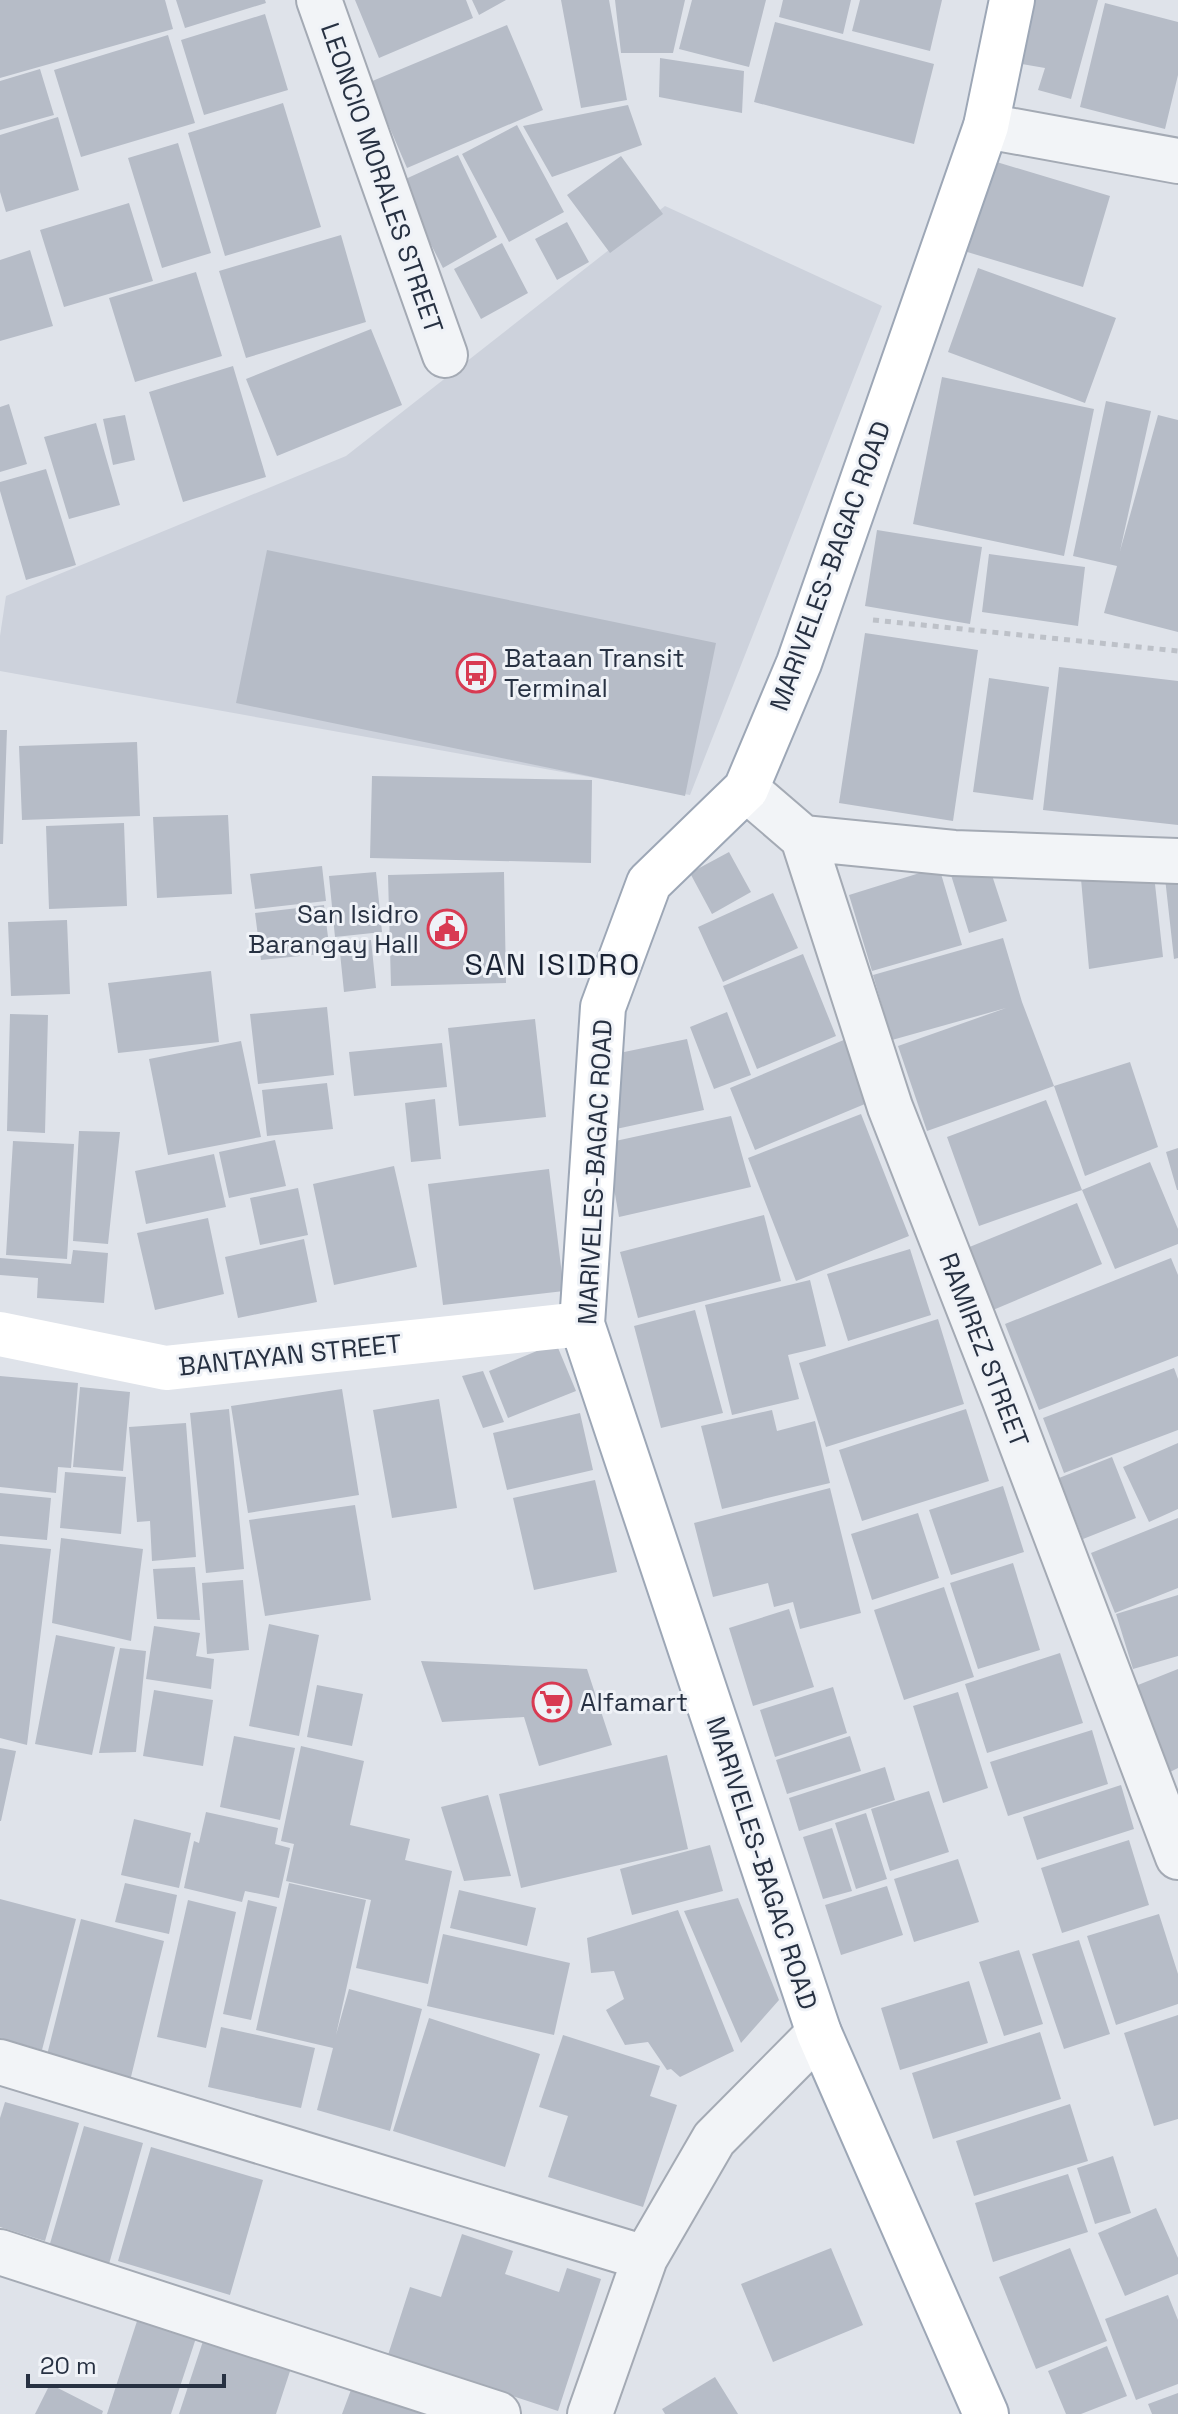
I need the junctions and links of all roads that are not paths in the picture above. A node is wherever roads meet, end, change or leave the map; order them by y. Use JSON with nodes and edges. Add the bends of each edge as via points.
{"nodes":[{"id":1,"x":319,"y":0,"type":"edge"},
{"id":2,"x":1012,"y":0,"type":"edge"},
{"id":3,"x":986,"y":126,"type":"junction"},
{"id":4,"x":1178,"y":161,"type":"edge"},
{"id":5,"x":445,"y":355,"type":"dead end"},
{"id":6,"x":746,"y":789,"type":"junction"},
{"id":7,"x":803,"y":838,"type":"junction"},
{"id":8,"x":1178,"y":861,"type":"edge"},
{"id":9,"x":582,"y":1324,"type":"junction"},
{"id":10,"x":0,"y":1334,"type":"edge"},
{"id":11,"x":1178,"y":1857,"type":"edge"},
{"id":12,"x":819,"y":2033,"type":"junction"},
{"id":13,"x":0,"y":2062,"type":"edge"},
{"id":14,"x":0,"y":2252,"type":"edge"},
{"id":15,"x":645,"y":2258,"type":"junction"},
{"id":16,"x":498,"y":2414,"type":"edge"},
{"id":17,"x":590,"y":2414,"type":"edge"},
{"id":18,"x":986,"y":2414,"type":"edge"}],
"edges":[{"from":1,"to":5,"type":"street","name":"LEONCIO MORALES STREET"},
{"from":2,"to":3,"type":"main road","name":"MARIVELES-BAGAC ROAD"},
{"from":3,"to":4,"type":"street"},
{"from":3,"to":6,"type":"main road","name":"MARIVELES-BAGAC ROAD","via":[[799,663]]},
{"from":6,"to":7,"type":"street"},
{"from":6,"to":9,"type":"main road","name":"MARIVELES-BAGAC ROAD","via":[[649,883],[603,1007]]},
{"from":7,"to":8,"type":"street","via":[[954,853]]},
{"from":7,"to":11,"type":"street","name":"RAMIREZ STREET","via":[[890,1107]]},
{"from":9,"to":10,"type":"main road","name":"BANTAYAN STREET","via":[[166,1368]]},
{"from":9,"to":12,"type":"main road","name":"MARIVELES-BAGAC ROAD"},
{"from":12,"to":15,"type":"street","via":[[714,2139]]},
{"from":12,"to":18,"type":"main road","name":"MARIVELES-BAGAC ROAD"},
{"from":13,"to":15,"type":"street"},
{"from":14,"to":16,"type":"street"},
{"from":15,"to":17,"type":"street"}]}
